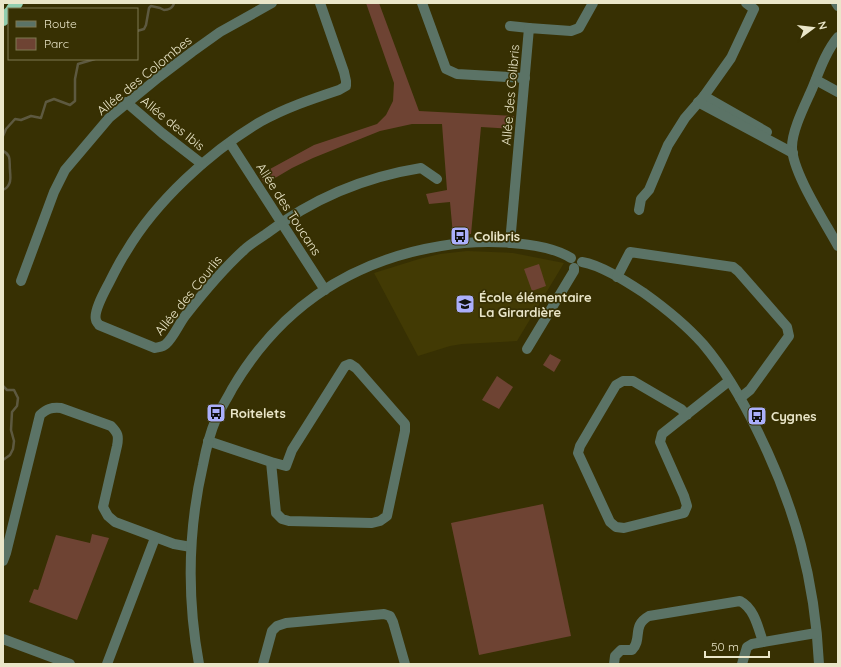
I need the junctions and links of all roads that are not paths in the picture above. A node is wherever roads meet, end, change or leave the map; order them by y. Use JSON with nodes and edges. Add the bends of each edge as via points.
{"nodes":[{"id":1,"x":272,"y":3,"type":"edge"},
{"id":2,"x":320,"y":3,"type":"edge"},
{"id":3,"x":422,"y":3,"type":"edge"},
{"id":4,"x":593,"y":3,"type":"edge"},
{"id":5,"x":746,"y":3,"type":"edge"},
{"id":6,"x":836,"y":3,"type":"edge"},
{"id":7,"x":838,"y":6,"type":"edge"},
{"id":8,"x":510,"y":26,"type":"dead end"},
{"id":9,"x":529,"y":28,"type":"junction"},
{"id":10,"x":838,"y":37,"type":"edge"},
{"id":11,"x":525,"y":78,"type":"junction"},
{"id":12,"x":816,"y":80,"type":"junction"},
{"id":13,"x":838,"y":92,"type":"edge"},
{"id":14,"x":701,"y":99,"type":"junction"},
{"id":15,"x":126,"y":102,"type":"junction"},
{"id":16,"x":230,"y":143,"type":"junction"},
{"id":17,"x":792,"y":150,"type":"junction"},
{"id":18,"x":202,"y":164,"type":"junction"},
{"id":19,"x":437,"y":179,"type":"dead end"},
{"id":20,"x":639,"y":210,"type":"dead end"},
{"id":21,"x":281,"y":222,"type":"junction"},
{"id":22,"x":510,"y":243,"type":"junction"},
{"id":23,"x":838,"y":246,"type":"edge"},
{"id":24,"x":576,"y":263,"type":"junction"},
{"id":25,"x":617,"y":277,"type":"junction"},
{"id":26,"x":22,"y":281,"type":"dead end"},
{"id":27,"x":325,"y":290,"type":"junction"},
{"id":28,"x":527,"y":349,"type":"dead end"},
{"id":29,"x":729,"y":382,"type":"junction"},
{"id":30,"x":740,"y":398,"type":"junction"},
{"id":31,"x":687,"y":415,"type":"junction"},
{"id":32,"x":208,"y":441,"type":"junction"},
{"id":33,"x":271,"y":462,"type":"junction"},
{"id":34,"x":155,"y":538,"type":"junction"},
{"id":35,"x":191,"y":547,"type":"junction"},
{"id":36,"x":3,"y":561,"type":"edge"},
{"id":37,"x":816,"y":633,"type":"junction"},
{"id":38,"x":3,"y":639,"type":"edge"},
{"id":39,"x":763,"y":642,"type":"junction"},
{"id":40,"x":70,"y":664,"type":"edge"},
{"id":41,"x":106,"y":664,"type":"edge"},
{"id":42,"x":199,"y":664,"type":"edge"},
{"id":43,"x":264,"y":664,"type":"edge"},
{"id":44,"x":405,"y":664,"type":"edge"},
{"id":45,"x":614,"y":664,"type":"edge"},
{"id":46,"x":742,"y":664,"type":"edge"},
{"id":47,"x":819,"y":664,"type":"edge"}],
"edges":[{"from":1,"to":15,"type":"street","name":"Allée des Colombes","via":[[220,32]]},
{"from":2,"to":16,"type":"street","name":"Allée des Courlis","via":[[344,72],[346,86],[261,122]]},
{"from":3,"to":11,"type":"street","via":[[446,69],[457,74]]},
{"from":4,"to":9,"type":"street","name":"Allée des Colibris","via":[[579,28],[570,31]]},
{"from":5,"to":14,"type":"street","via":[[754,9],[731,58]]},
{"from":6,"to":7,"type":"street"},
{"from":8,"to":9,"type":"street"},
{"from":9,"to":11,"type":"street","name":"Allée des Colibris"},
{"from":10,"to":12,"type":"street"},
{"from":11,"to":22,"type":"street","name":"Allée des Colibris"},
{"from":12,"to":13,"type":"street"},
{"from":12,"to":17,"type":"street","via":[[797,124]]},
{"from":14,"to":17,"type":"street"},
{"from":14,"to":20,"type":"street","via":[[668,145]]},
{"from":15,"to":18,"type":"street","name":"Allée des Ibis"},
{"from":15,"to":26,"type":"street","name":"Allée des Colombes","via":[[104,123],[65,170],[54,192]]},
{"from":16,"to":18,"type":"street","name":"Allée des Courlis"},
{"from":16,"to":21,"type":"street","name":"Allée des Toucans"},
{"from":17,"to":23,"type":"street","via":[[804,185]]},
{"from":18,"to":21,"type":"street","name":"Allée des Courlis","via":[[160,207],[127,251],[96,311],[95,319],[99,325],[155,348],[162,347],[220,273],[245,249]]},
{"from":19,"to":21,"type":"street","via":[[421,168],[398,171],[331,194]]},
{"from":21,"to":27,"type":"street","name":"Allée des Toucans"},
{"from":22,"to":24,"type":"street","via":[[560,253]]},
{"from":22,"to":27,"type":"street","via":[[450,244],[415,250],[383,260]]},
{"from":24,"to":25,"type":"street","via":[[588,263]]},
{"from":24,"to":28,"type":"street"},
{"from":25,"to":29,"type":"street","via":[[659,304],[684,325],[702,344]]},
{"from":25,"to":30,"type":"street","via":[[630,252],[733,267],[738,271],[787,327],[789,336],[750,390]]},
{"from":27,"to":32,"type":"street","via":[[275,330],[244,369],[217,417]]},
{"from":29,"to":30,"type":"street"},
{"from":29,"to":31,"type":"street"},
{"from":30,"to":37,"type":"street","via":[[764,445],[794,516],[813,600]]},
{"from":31,"to":31,"type":"street","via":[[662,434],[660,442],[684,496],[687,506],[684,513],[624,528],[616,527],[610,522],[578,453],[616,385],[623,381],[633,381],[681,408]]},
{"from":32,"to":33,"type":"street"},
{"from":32,"to":35,"type":"street","via":[[196,501]]},
{"from":33,"to":33,"type":"street","via":[[286,466],[292,450],[332,385],[345,366],[350,364],[405,424],[387,516],[380,521],[372,523],[282,519],[276,513]]},
{"from":34,"to":35,"type":"street"},
{"from":34,"to":36,"type":"street","via":[[115,522],[103,507],[118,446],[117,432],[111,426],[54,407],[46,409],[40,415]]},
{"from":34,"to":41,"type":"street"},
{"from":35,"to":42,"type":"street","via":[[191,595]]},
{"from":37,"to":39,"type":"street"},
{"from":37,"to":47,"type":"street"},
{"from":38,"to":40,"type":"street"},
{"from":39,"to":45,"type":"street","via":[[750,609],[740,602],[649,616],[639,625],[636,646],[632,650],[621,650],[615,656]]},
{"from":39,"to":46,"type":"street","via":[[747,647]]},
{"from":43,"to":44,"type":"street","via":[[272,631],[277,626],[384,614],[390,616],[393,622]]}]}
